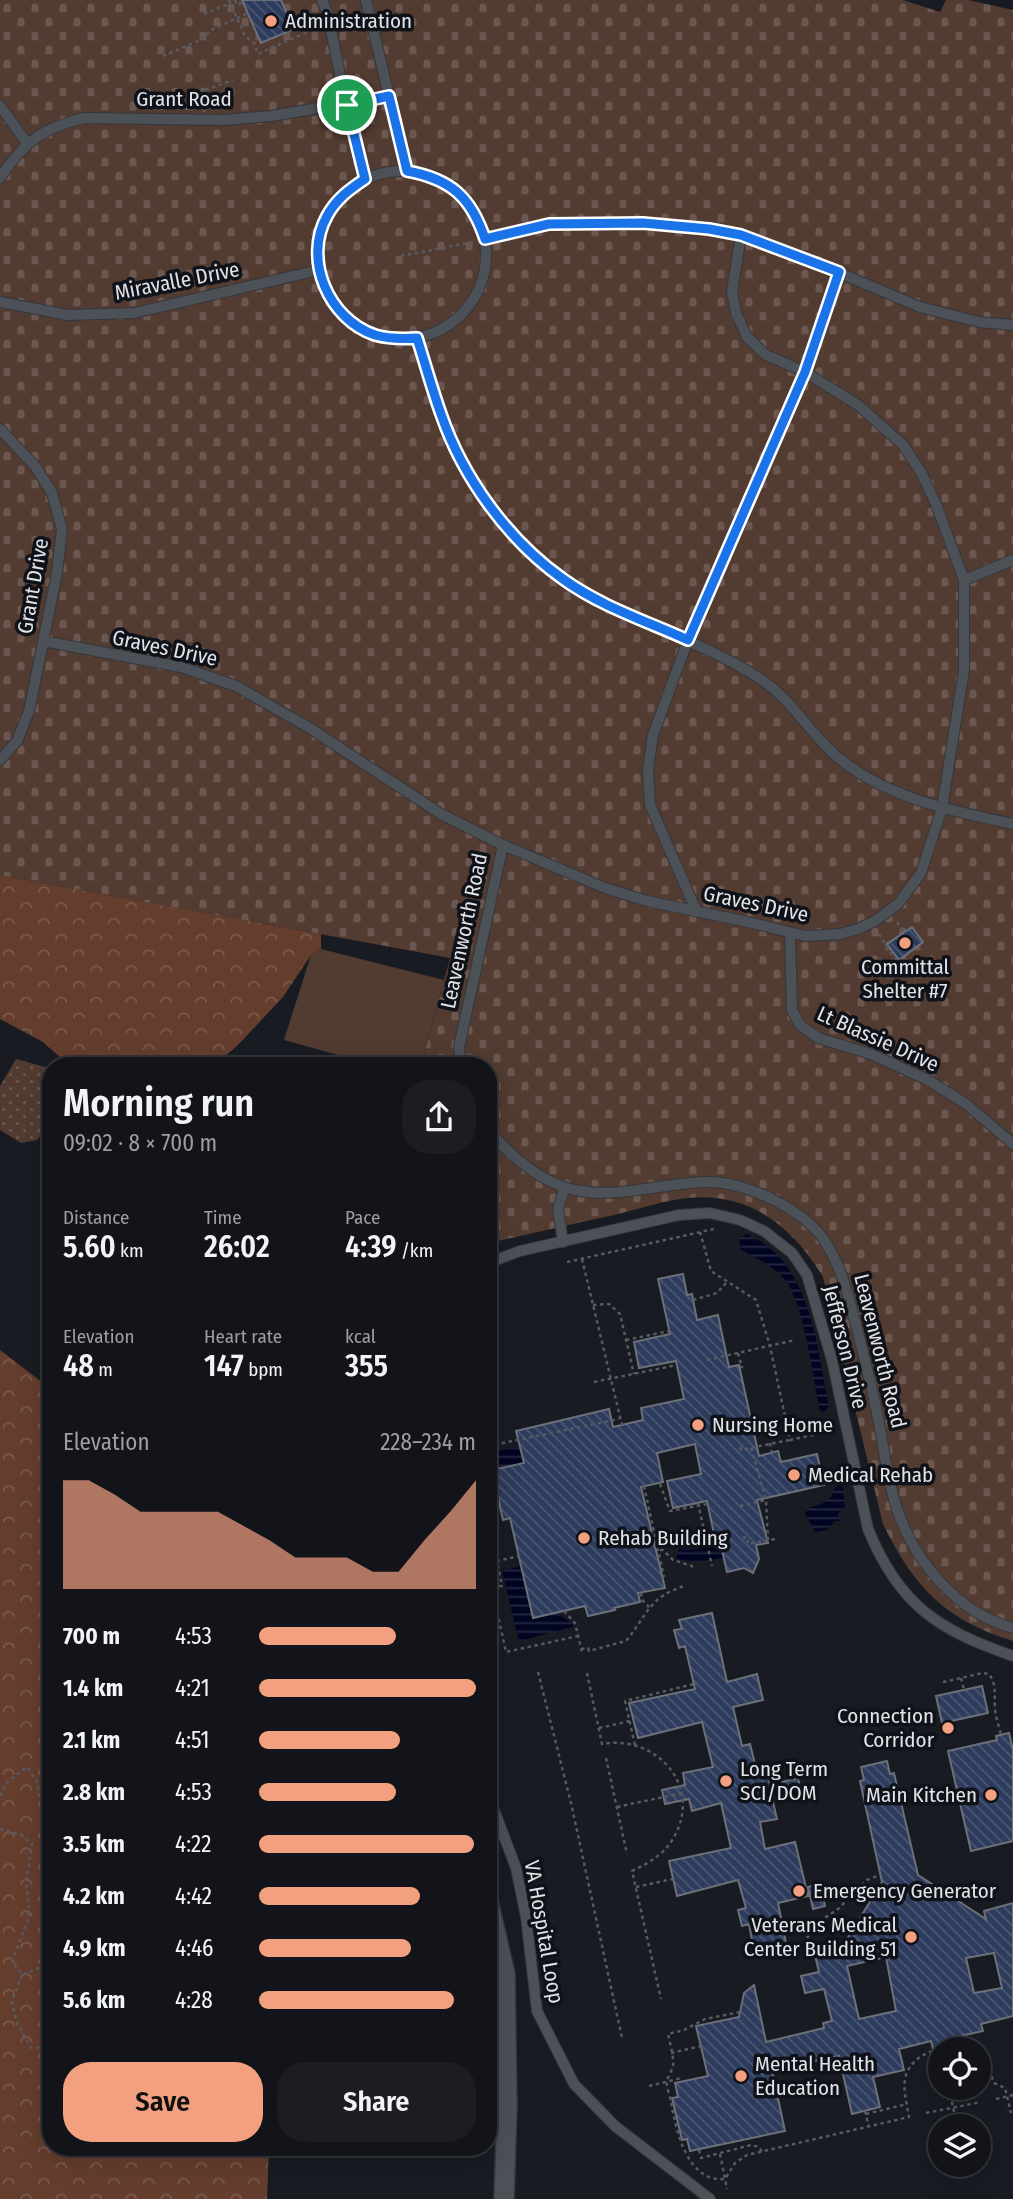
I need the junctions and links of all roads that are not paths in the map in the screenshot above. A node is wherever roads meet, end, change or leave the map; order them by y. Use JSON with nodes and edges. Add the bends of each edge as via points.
{"nodes":[{"id":1,"x":322,"y":0,"type":"edge"},
{"id":2,"x":366,"y":0,"type":"edge"},
{"id":3,"x":389,"y":96,"type":"junction"},
{"id":4,"x":347,"y":105,"type":"junction"},
{"id":5,"x":0,"y":106,"type":"edge"},
{"id":6,"x":27,"y":143,"type":"junction"},
{"id":7,"x":407,"y":171,"type":"junction"},
{"id":8,"x":0,"y":178,"type":"edge"},
{"id":9,"x":365,"y":179,"type":"junction"},
{"id":10,"x":741,"y":235,"type":"junction"},
{"id":11,"x":485,"y":239,"type":"junction"},
{"id":12,"x":319,"y":270,"type":"junction"},
{"id":13,"x":839,"y":272,"type":"junction"},
{"id":14,"x":0,"y":302,"type":"edge"},
{"id":15,"x":1013,"y":325,"type":"edge"},
{"id":16,"x":417,"y":338,"type":"junction"},
{"id":17,"x":805,"y":372,"type":"junction"},
{"id":18,"x":0,"y":429,"type":"edge"},
{"id":19,"x":1013,"y":560,"type":"edge"},
{"id":20,"x":964,"y":580,"type":"junction"},
{"id":21,"x":688,"y":640,"type":"junction"},
{"id":22,"x":43,"y":641,"type":"junction"},
{"id":23,"x":0,"y":760,"type":"edge"},
{"id":24,"x":942,"y":808,"type":"junction"},
{"id":25,"x":1013,"y":824,"type":"edge"},
{"id":26,"x":503,"y":845,"type":"junction"},
{"id":27,"x":696,"y":911,"type":"junction"},
{"id":28,"x":790,"y":934,"type":"junction"},
{"id":29,"x":460,"y":1057,"type":"edge"},
{"id":30,"x":497,"y":1140,"type":"edge"},
{"id":31,"x":1013,"y":1144,"type":"edge"},
{"id":32,"x":565,"y":1187,"type":"junction"},
{"id":33,"x":563,"y":1242,"type":"junction"},
{"id":34,"x":497,"y":1260,"type":"edge"},
{"id":35,"x":1013,"y":1628,"type":"edge"},
{"id":36,"x":1013,"y":1656,"type":"edge"},
{"id":37,"x":497,"y":1818,"type":"edge"},
{"id":38,"x":497,"y":1940,"type":"edge"},
{"id":39,"x":504,"y":2199,"type":"edge"},
{"id":40,"x":710,"y":2199,"type":"edge"}],
"edges":[{"from":1,"to":4,"type":"lane"},
{"from":2,"to":3,"type":"lane"},
{"from":3,"to":4,"type":"lane","name":"Grant Road"},
{"from":3,"to":7,"type":"lane"},
{"from":4,"to":6,"type":"lane","name":"Grant Road","via":[[224,120],[85,118],[52,128]]},
{"from":4,"to":9,"type":"lane"},
{"from":5,"to":6,"type":"lane"},
{"from":6,"to":8,"type":"lane","name":"Grant Road"},
{"from":7,"to":9,"type":"lane"},
{"from":7,"to":11,"type":"lane","via":[[449,185],[478,218]]},
{"from":9,"to":12,"type":"lane","via":[[343,195],[326,217],[318,243]]},
{"from":10,"to":11,"type":"lane","via":[[643,223],[549,224]]},
{"from":10,"to":13,"type":"lane"},
{"from":10,"to":17,"type":"lane","name":"Graves Drive","via":[[732,291],[741,326],[766,355]]},
{"from":11,"to":16,"type":"lane","via":[[482,283],[472,303],[457,319]]},
{"from":12,"to":14,"type":"lane","name":"Miravalle Drive","via":[[134,313],[68,315]]},
{"from":12,"to":16,"type":"lane","via":[[337,309],[354,324],[384,337]]},
{"from":13,"to":15,"type":"lane","via":[[920,307],[979,322]]},
{"from":13,"to":17,"type":"lane"},
{"from":16,"to":21,"type":"lane","via":[[441,416],[458,453],[502,522],[563,579]]},
{"from":17,"to":20,"type":"lane","name":"Graves Drive","via":[[858,405],[903,445],[936,504]]},
{"from":17,"to":21,"type":"lane"},
{"from":18,"to":22,"type":"lane","name":"Grant Drive","via":[[35,466],[52,493],[60,519],[57,573]]},
{"from":19,"to":20,"type":"lane"},
{"from":20,"to":24,"type":"lane","name":"Graves Drive","via":[[964,670]]},
{"from":21,"to":24,"type":"lane","via":[[732,660],[775,688],[840,759],[880,786]]},
{"from":21,"to":27,"type":"lane","via":[[653,735],[648,769],[650,805]]},
{"from":22,"to":23,"type":"lane","name":"Grant Drive","via":[[29,711],[17,741]]},
{"from":22,"to":26,"type":"lane","name":"Graves Drive","via":[[181,667],[236,685],[441,814]]},
{"from":24,"to":25,"type":"lane"},
{"from":24,"to":28,"type":"lane","name":"Graves Drive","via":[[921,873],[898,904],[859,929],[822,937]]},
{"from":26,"to":27,"type":"lane","name":"Graves Drive","via":[[605,888]]},
{"from":26,"to":29,"type":"lane","name":"Leavenworth Road"},
{"from":27,"to":28,"type":"lane","name":"Graves Drive"},
{"from":28,"to":31,"type":"lane","name":"Lt Blassie Drive","via":[[792,1010],[800,1025],[818,1038],[871,1054],[928,1080],[966,1104]]},
{"from":30,"to":32,"type":"lane","name":"Leavenworth Road","via":[[513,1158]]},
{"from":32,"to":33,"type":"lane","via":[[558,1209]]},
{"from":32,"to":35,"type":"lane","name":"Leavenworth Road","via":[[613,1193],[708,1181],[755,1191],[792,1209],[821,1236],[844,1275],[897,1510],[914,1549],[945,1587],[973,1610]]},
{"from":33,"to":34,"type":"lane","name":"Jefferson Drive"},
{"from":33,"to":36,"type":"lane","name":"Jefferson Drive","via":[[679,1215],[710,1213],[764,1231],[792,1253],[807,1275],[822,1321],[868,1529],[878,1555],[900,1589],[936,1622],[970,1641]]},
{"from":37,"to":40,"type":"lane","name":"VA Hospital Loop","via":[[516,1868],[537,2011],[574,2084],[626,2135]]},
{"from":38,"to":39,"type":"street","via":[[505,1974]]}]}
